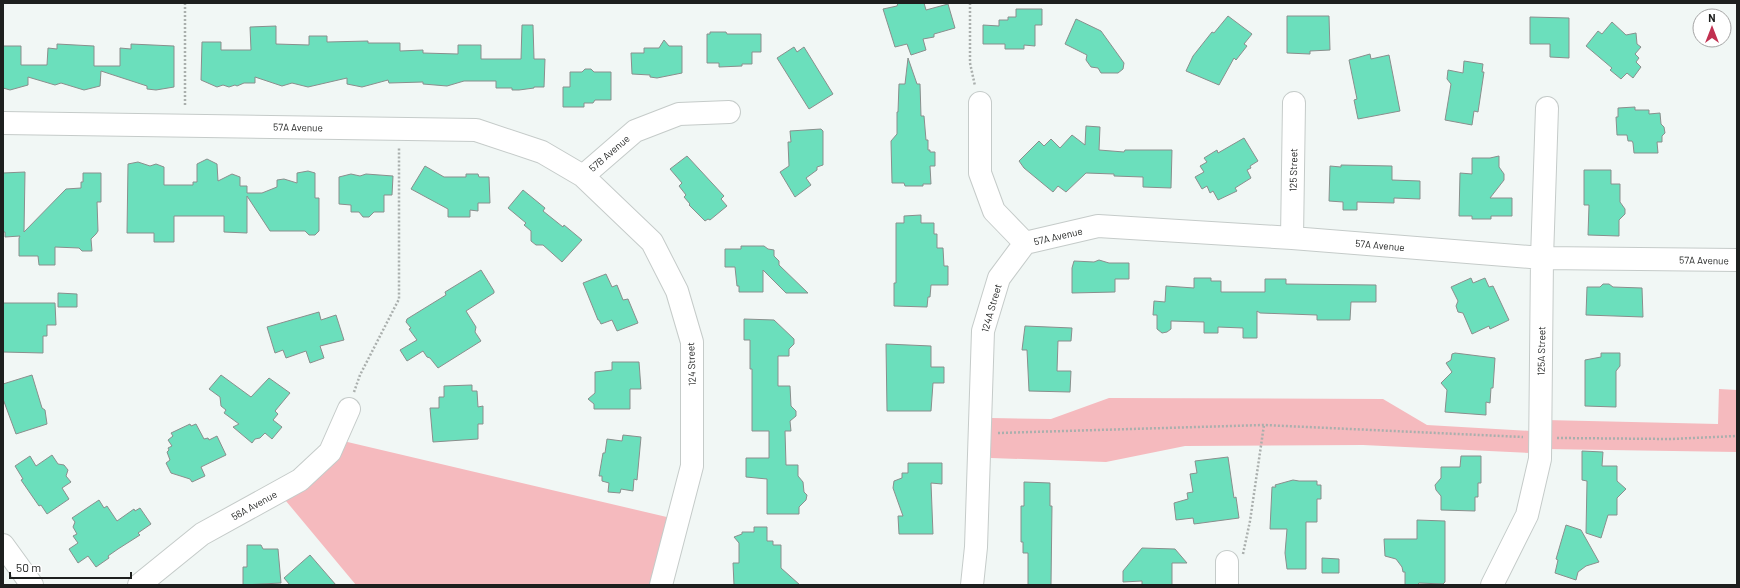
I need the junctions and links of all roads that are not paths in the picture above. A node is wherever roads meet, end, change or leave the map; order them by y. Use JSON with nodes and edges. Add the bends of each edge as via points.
{"nodes":[{"id":1,"x":980,"y":103,"type":"road end"},
{"id":2,"x":1294,"y":103,"type":"dead end"},
{"id":3,"x":1548,"y":108,"type":"dead end"},
{"id":4,"x":729,"y":112,"type":"dead end"},
{"id":5,"x":3,"y":123,"type":"edge"},
{"id":6,"x":583,"y":176,"type":"junction"},
{"id":7,"x":1292,"y":238,"type":"junction"},
{"id":8,"x":1025,"y":243,"type":"junction"},
{"id":9,"x":1542,"y":258,"type":"junction"},
{"id":10,"x":1737,"y":260,"type":"edge"},
{"id":11,"x":349,"y":409,"type":"road end"},
{"id":12,"x":3,"y":545,"type":"edge"},
{"id":13,"x":1227,"y":562,"type":"road end"},
{"id":14,"x":32,"y":585,"type":"edge"},
{"id":15,"x":139,"y":585,"type":"edge"},
{"id":16,"x":661,"y":585,"type":"edge"},
{"id":17,"x":972,"y":585,"type":"edge"},
{"id":18,"x":1227,"y":585,"type":"edge"},
{"id":19,"x":1492,"y":585,"type":"edge"}],
"edges":[{"from":1,"to":8,"type":"street","via":[[980,173],[994,212]]},
{"from":2,"to":7,"type":"street","name":"125 Street"},
{"from":3,"to":9,"type":"street","name":"125A Street"},
{"from":4,"to":6,"type":"street","name":"57B Avenue","via":[[679,114],[635,131]]},
{"from":5,"to":6,"type":"street","name":"57A Avenue","via":[[476,130],[542,152]]},
{"from":6,"to":16,"type":"street","name":"124 Street","via":[[652,242],[677,291],[692,342],[692,466]]},
{"from":7,"to":8,"type":"street","name":"57A Avenue","via":[[1098,226]]},
{"from":7,"to":9,"type":"street","name":"57A Avenue"},
{"from":8,"to":17,"type":"street","name":"124A Street","via":[[999,278],[983,331],[976,547]]},
{"from":9,"to":10,"type":"street","name":"57A Avenue"},
{"from":9,"to":19,"type":"street","name":"125A Street","via":[[1540,459],[1527,516]]},
{"from":11,"to":15,"type":"street","name":"56A Avenue","via":[[330,452],[300,480],[202,534]]},
{"from":12,"to":14,"type":"street"},
{"from":13,"to":18,"type":"street"}]}
